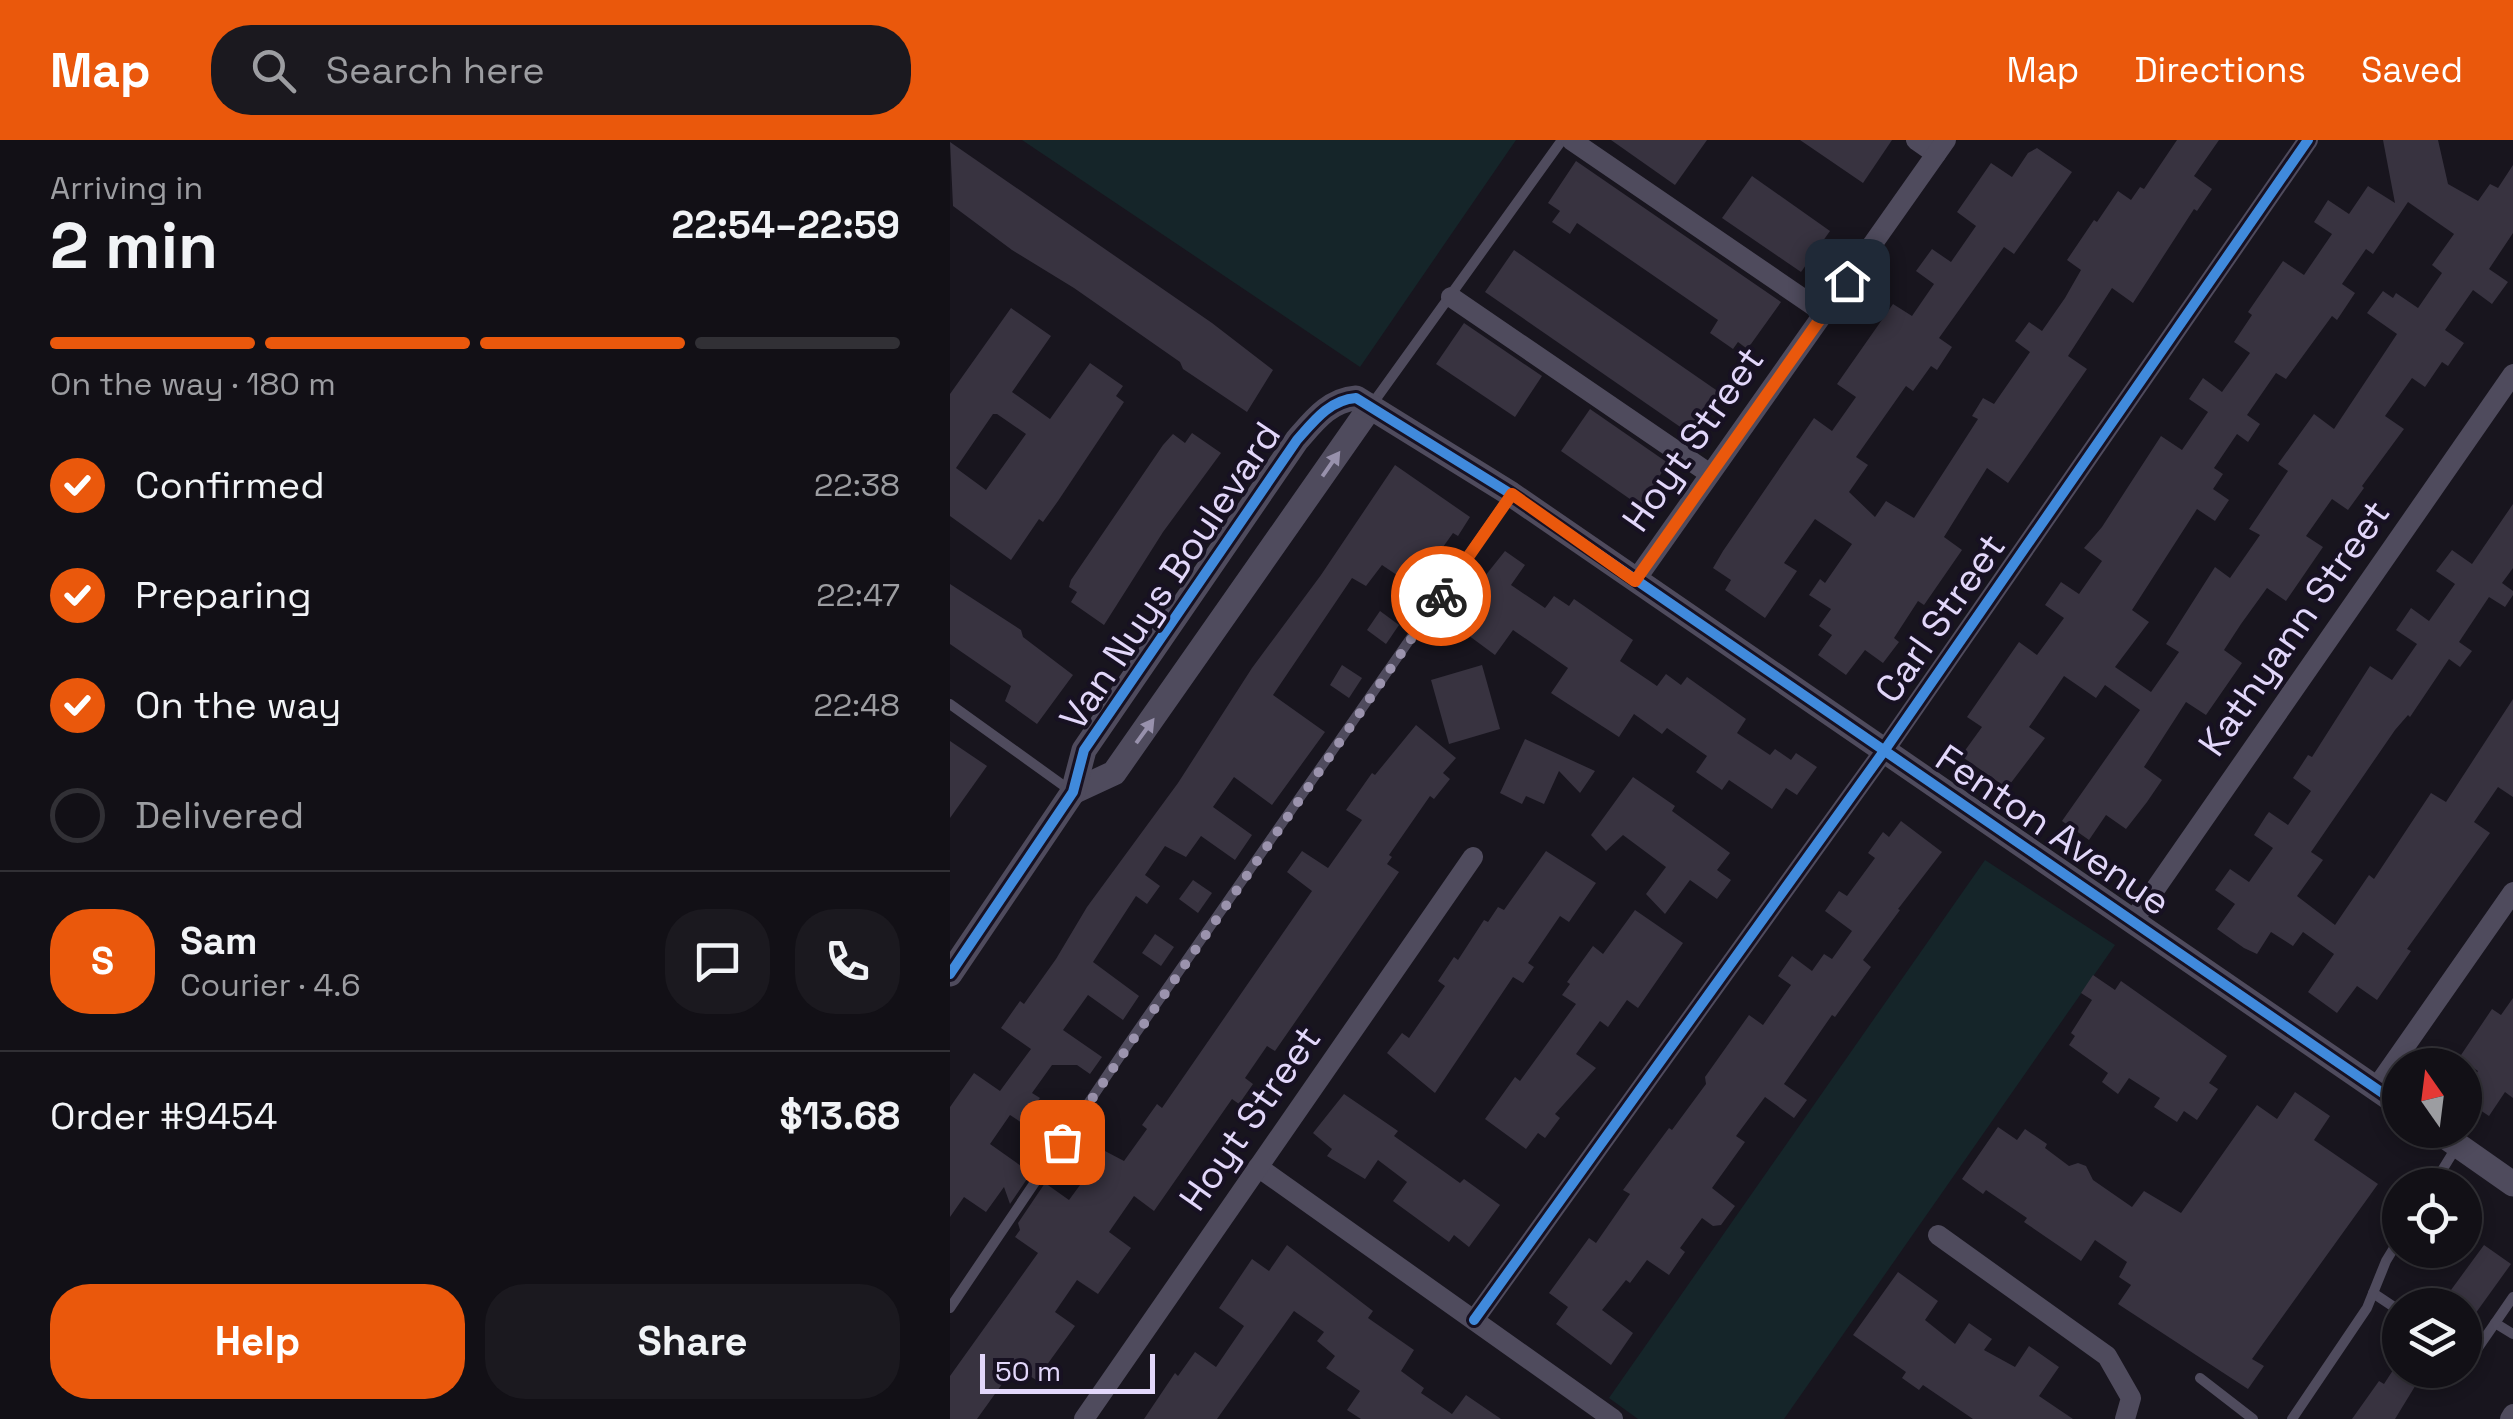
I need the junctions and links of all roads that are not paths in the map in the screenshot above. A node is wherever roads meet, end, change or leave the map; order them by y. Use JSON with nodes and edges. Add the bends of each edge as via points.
{"nodes":[{"id":1,"x":1562,"y":140,"type":"edge"},
{"id":2,"x":1571,"y":140,"type":"edge"},
{"id":3,"x":1916,"y":140,"type":"edge"},
{"id":4,"x":2308,"y":140,"type":"edge"},
{"id":5,"x":1941,"y":147,"type":"edge"},
{"id":6,"x":1451,"y":298,"type":"junction"},
{"id":7,"x":1824,"y":313,"type":"junction"},
{"id":8,"x":2513,"y":374,"type":"edge"},
{"id":9,"x":1371,"y":406,"type":"junction"},
{"id":10,"x":1710,"y":474,"type":"junction"},
{"id":11,"x":1512,"y":494,"type":"junction"},
{"id":12,"x":1635,"y":581,"type":"junction"},
{"id":13,"x":1161,"y":638,"type":"junction"},
{"id":14,"x":1194,"y":663,"type":"junction"},
{"id":15,"x":950,"y":704,"type":"edge"},
{"id":16,"x":1884,"y":751,"type":"junction"},
{"id":17,"x":1073,"y":792,"type":"junction"},
{"id":18,"x":1473,"y":857,"type":"dead end"},
{"id":19,"x":2513,"y":892,"type":"edge"},
{"id":20,"x":2133,"y":921,"type":"junction"},
{"id":21,"x":950,"y":974,"type":"edge"},
{"id":22,"x":2376,"y":1088,"type":"junction"},
{"id":23,"x":2382,"y":1092,"type":"edge"},
{"id":24,"x":2461,"y":1148,"type":"edge"},
{"id":25,"x":1258,"y":1167,"type":"junction"},
{"id":26,"x":2513,"y":1184,"type":"edge"},
{"id":27,"x":1938,"y":1236,"type":"dead end"},
{"id":28,"x":2385,"y":1268,"type":"edge"},
{"id":29,"x":2373,"y":1293,"type":"junction"},
{"id":30,"x":2513,"y":1297,"type":"edge"},
{"id":31,"x":2382,"y":1299,"type":"edge"},
{"id":32,"x":950,"y":1308,"type":"edge"},
{"id":33,"x":1474,"y":1320,"type":"junction"},
{"id":34,"x":2495,"y":1322,"type":"junction"},
{"id":35,"x":2513,"y":1334,"type":"edge"},
{"id":36,"x":2482,"y":1342,"type":"edge"},
{"id":37,"x":2200,"y":1378,"type":"dead end"},
{"id":38,"x":1084,"y":1419,"type":"edge"},
{"id":39,"x":1613,"y":1419,"type":"edge"},
{"id":40,"x":2125,"y":1419,"type":"edge"},
{"id":41,"x":2253,"y":1419,"type":"edge"},
{"id":42,"x":2292,"y":1419,"type":"edge"}],
"edges":[{"from":1,"to":6,"type":"lane"},
{"from":2,"to":7,"type":"street"},
{"from":3,"to":5,"type":"street"},
{"from":4,"to":16,"type":"street","name":"Carl Street"},
{"from":5,"to":7,"type":"street","name":"Hoyt Street"},
{"from":6,"to":9,"type":"lane"},
{"from":6,"to":10,"type":"street"},
{"from":7,"to":10,"type":"street","name":"Hoyt Street"},
{"from":8,"to":20,"type":"street","name":"Kathyann Street"},
{"from":9,"to":11,"type":"street","name":"Fenton Avenue"},
{"from":9,"to":13,"type":"street","name":"Van Nuys Boulevard","via":[[1344,399],[1309,426]]},
{"from":14,"to":9,"type":"street","name":"Van Nuys Boulevard","one_way":true},
{"from":10,"to":12,"type":"street","name":"Hoyt Street"},
{"from":11,"to":12,"type":"street","name":"Fenton Avenue"},
{"from":11,"to":32,"type":"lane"},
{"from":12,"to":16,"type":"street","name":"Fenton Avenue"},
{"from":13,"to":14,"type":"street"},
{"from":13,"to":17,"type":"street","name":"Van Nuys Boulevard","via":[[1084,750]]},
{"from":17,"to":14,"type":"street","name":"Van Nuys Boulevard","one_way":true,"via":[[1114,773]]},
{"from":15,"to":17,"type":"lane"},
{"from":16,"to":20,"type":"street","name":"Fenton Avenue"},
{"from":16,"to":33,"type":"street","name":"Carl Street"},
{"from":17,"to":21,"type":"street","name":"Van Nuys Boulevard"},
{"from":18,"to":25,"type":"street","name":"Hoyt Street"},
{"from":19,"to":22,"type":"street"},
{"from":20,"to":22,"type":"street","name":"Fenton Avenue"},
{"from":22,"to":23,"type":"street","name":"Fenton Avenue"},
{"from":24,"to":26,"type":"street"},
{"from":25,"to":33,"type":"street"},
{"from":25,"to":38,"type":"street","name":"Hoyt Street"},
{"from":27,"to":40,"type":"street","via":[[2107,1356],[2131,1398]]},
{"from":28,"to":29,"type":"lane"},
{"from":29,"to":31,"type":"lane"},
{"from":29,"to":42,"type":"lane"},
{"from":30,"to":34,"type":"lane"},
{"from":33,"to":39,"type":"street"},
{"from":34,"to":35,"type":"lane"},
{"from":34,"to":36,"type":"lane"},
{"from":37,"to":41,"type":"lane"}]}
